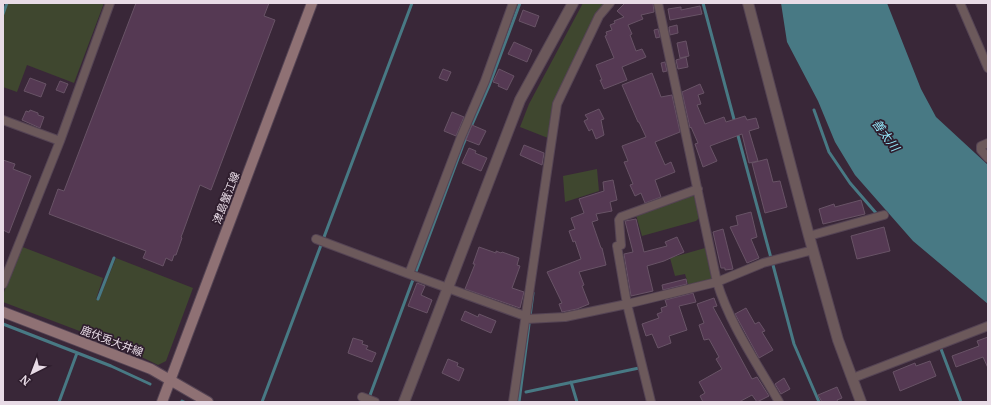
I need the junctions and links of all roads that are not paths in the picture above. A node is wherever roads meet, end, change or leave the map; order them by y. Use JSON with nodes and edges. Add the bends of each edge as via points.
{"nodes":[{"id":1,"x":110,"y":3,"type":"edge"},
{"id":2,"x":312,"y":3,"type":"edge"},
{"id":3,"x":513,"y":3,"type":"edge"},
{"id":4,"x":573,"y":3,"type":"edge"},
{"id":5,"x":610,"y":3,"type":"edge"},
{"id":6,"x":658,"y":3,"type":"edge"},
{"id":7,"x":748,"y":3,"type":"edge"},
{"id":8,"x":960,"y":3,"type":"edge"},
{"id":9,"x":988,"y":68,"type":"edge"},
{"id":10,"x":3,"y":120,"type":"edge"},
{"id":11,"x":60,"y":140,"type":"junction"},
{"id":12,"x":988,"y":143,"type":"edge"},
{"id":13,"x":988,"y":158,"type":"edge"},
{"id":14,"x":698,"y":189,"type":"junction"},
{"id":15,"x":884,"y":215,"type":"dead end"},
{"id":16,"x":809,"y":236,"type":"junction"},
{"id":17,"x":319,"y":240,"type":"dead end"},
{"id":18,"x":813,"y":250,"type":"junction"},
{"id":19,"x":409,"y":274,"type":"junction"},
{"id":20,"x":717,"y":282,"type":"junction"},
{"id":21,"x":3,"y":284,"type":"edge"},
{"id":22,"x":449,"y":288,"type":"junction"},
{"id":23,"x":627,"y":304,"type":"junction"},
{"id":24,"x":3,"y":312,"type":"edge"},
{"id":25,"x":529,"y":318,"type":"junction"},
{"id":26,"x":988,"y":326,"type":"edge"},
{"id":27,"x":853,"y":378,"type":"junction"},
{"id":28,"x":171,"y":380,"type":"junction"},
{"id":29,"x":362,"y":397,"type":"dead end"},
{"id":30,"x":374,"y":401,"type":"edge"},
{"id":31,"x":162,"y":402,"type":"edge"},
{"id":32,"x":208,"y":402,"type":"edge"},
{"id":33,"x":404,"y":402,"type":"edge"},
{"id":34,"x":513,"y":402,"type":"edge"},
{"id":35,"x":650,"y":402,"type":"edge"},
{"id":36,"x":779,"y":402,"type":"edge"},
{"id":37,"x":861,"y":402,"type":"edge"}],
"edges":[{"from":1,"to":11,"type":"street"},
{"from":2,"to":28,"type":"main road","name":"津島蟹江線"},
{"from":3,"to":19,"type":"street"},
{"from":4,"to":22,"type":"street","via":[[520,100]]},
{"from":5,"to":25,"type":"street","via":[[599,16],[557,104]]},
{"from":6,"to":14,"type":"street"},
{"from":7,"to":16,"type":"street"},
{"from":8,"to":9,"type":"street"},
{"from":10,"to":11,"type":"street"},
{"from":11,"to":21,"type":"street"},
{"from":12,"to":13,"type":"street","via":[[981,146],[981,150]]},
{"from":14,"to":20,"type":"street"},
{"from":14,"to":23,"type":"street","via":[[619,220],[621,245],[617,246]]},
{"from":15,"to":16,"type":"street"},
{"from":16,"to":18,"type":"street"},
{"from":17,"to":19,"type":"street"},
{"from":18,"to":20,"type":"street","via":[[763,263]]},
{"from":18,"to":27,"type":"street","via":[[838,340]]},
{"from":19,"to":22,"type":"street"},
{"from":20,"to":23,"type":"street"},
{"from":20,"to":36,"type":"street","via":[[734,324]]},
{"from":22,"to":25,"type":"street"},
{"from":22,"to":33,"type":"street"},
{"from":23,"to":25,"type":"street","via":[[565,317]]},
{"from":23,"to":35,"type":"street"},
{"from":24,"to":28,"type":"main road","name":"鹿伏兎大井線","via":[[150,369]]},
{"from":25,"to":34,"type":"street"},
{"from":26,"to":27,"type":"street"},
{"from":27,"to":37,"type":"street"},
{"from":28,"to":31,"type":"main road","name":"津島蟹江線"},
{"from":28,"to":32,"type":"main road","name":"鹿伏兎大井線"},
{"from":29,"to":30,"type":"street"}]}
